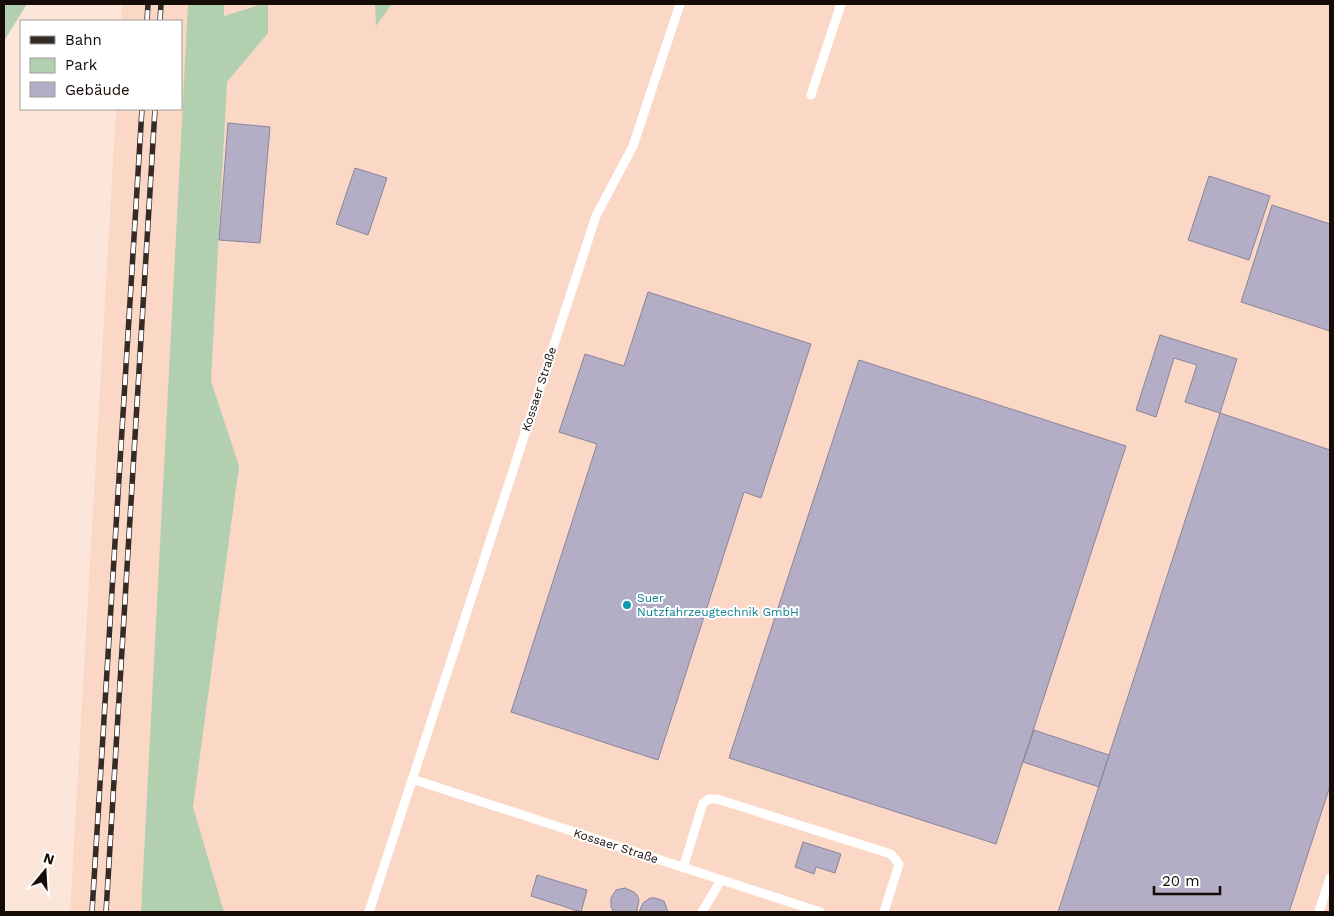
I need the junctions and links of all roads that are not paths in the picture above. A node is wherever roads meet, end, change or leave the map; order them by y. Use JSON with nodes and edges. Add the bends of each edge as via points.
{"nodes":[{"id":1,"x":680,"y":4,"type":"edge"},
{"id":2,"x":841,"y":4,"type":"edge"},
{"id":3,"x":811,"y":96,"type":"dead end"},
{"id":4,"x":412,"y":779,"type":"junction"},
{"id":5,"x":683,"y":868,"type":"junction"},
{"id":6,"x":1330,"y":878,"type":"edge"},
{"id":7,"x":721,"y":880,"type":"junction"},
{"id":8,"x":368,"y":912,"type":"edge"},
{"id":9,"x":702,"y":912,"type":"edge"},
{"id":10,"x":820,"y":912,"type":"edge"},
{"id":11,"x":884,"y":912,"type":"edge"},
{"id":12,"x":1319,"y":912,"type":"edge"}],
"edges":[{"from":1,"to":4,"type":"lane","name":"Kossaer Straße","via":[[632,146],[596,216]]},
{"from":2,"to":3,"type":"lane"},
{"from":4,"to":5,"type":"lane","name":"Kossaer Straße"},
{"from":4,"to":8,"type":"lane","name":"Kossaer Straße"},
{"from":5,"to":7,"type":"lane","name":"Kossaer Straße"},
{"from":5,"to":11,"type":"lane","via":[[703,803],[717,799],[891,854],[899,864]]},
{"from":6,"to":12,"type":"lane"},
{"from":7,"to":9,"type":"lane"},
{"from":7,"to":10,"type":"lane","name":"Kossaer Straße"}]}
